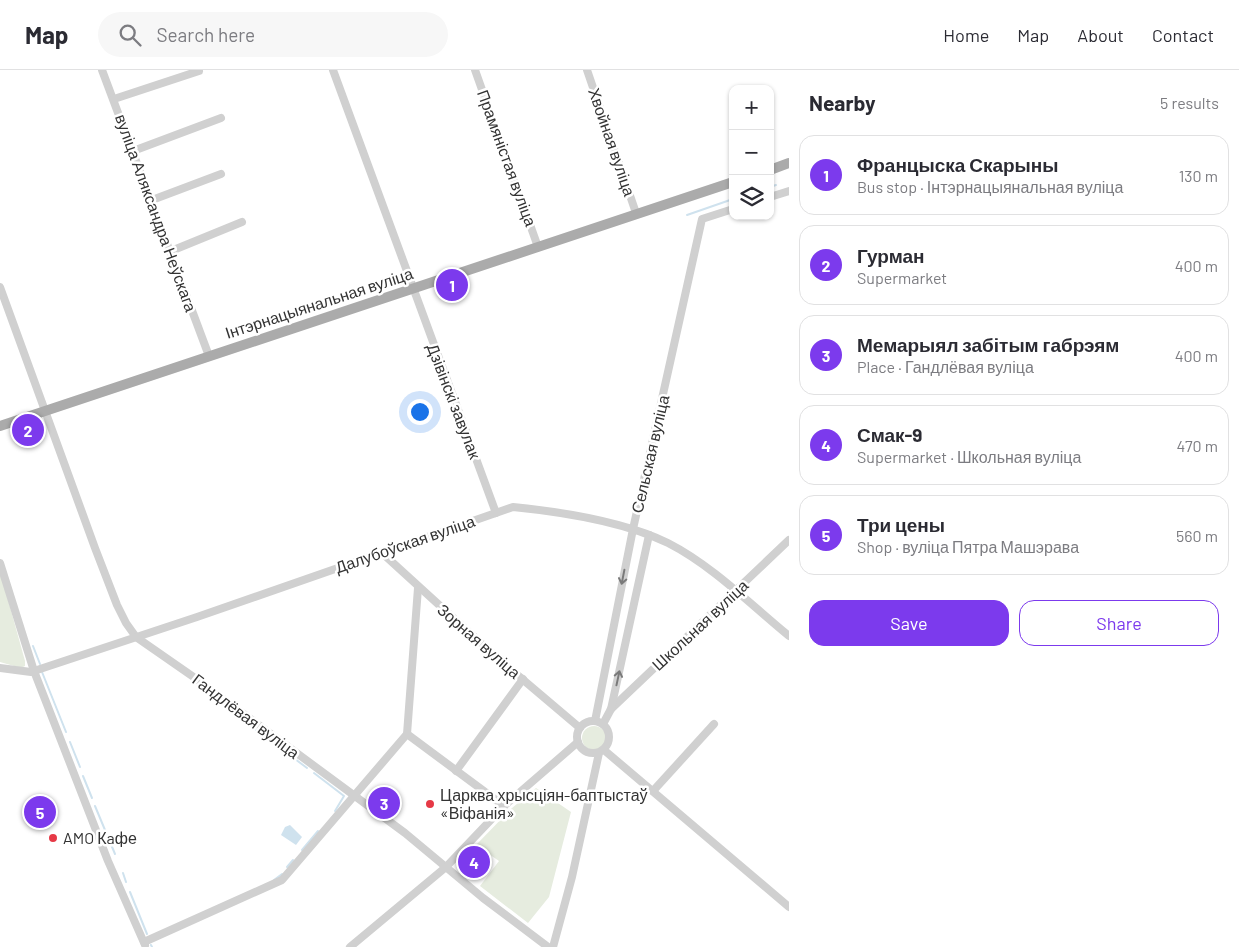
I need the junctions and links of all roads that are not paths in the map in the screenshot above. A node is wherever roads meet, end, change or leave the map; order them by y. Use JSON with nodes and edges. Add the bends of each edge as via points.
{"nodes":[{"id":1,"x":102,"y":70,"type":"edge"},
{"id":2,"x":333,"y":70,"type":"edge"},
{"id":3,"x":475,"y":70,"type":"edge"},
{"id":4,"x":587,"y":70,"type":"edge"},
{"id":5,"x":199,"y":71,"type":"edge"},
{"id":6,"x":114,"y":99,"type":"junction"},
{"id":7,"x":221,"y":118,"type":"dead end"},
{"id":8,"x":133,"y":151,"type":"junction"},
{"id":9,"x":789,"y":163,"type":"edge"},
{"id":10,"x":774,"y":169,"type":"edge"},
{"id":11,"x":221,"y":174,"type":"dead end"},
{"id":12,"x":729,"y":183,"type":"edge"},
{"id":13,"x":789,"y":191,"type":"edge"},
{"id":14,"x":774,"y":196,"type":"edge"},
{"id":15,"x":152,"y":200,"type":"junction"},
{"id":16,"x":729,"y":210,"type":"edge"},
{"id":17,"x":636,"y":213,"type":"junction"},
{"id":18,"x":242,"y":222,"type":"dead end"},
{"id":19,"x":538,"y":246,"type":"junction"},
{"id":20,"x":171,"y":251,"type":"junction"},
{"id":21,"x":0,"y":287,"type":"edge"},
{"id":22,"x":412,"y":288,"type":"junction"},
{"id":23,"x":209,"y":356,"type":"junction"},
{"id":24,"x":45,"y":411,"type":"junction"},
{"id":25,"x":0,"y":426,"type":"edge"},
{"id":26,"x":496,"y":513,"type":"junction"},
{"id":27,"x":633,"y":529,"type":"junction"},
{"id":28,"x":649,"y":534,"type":"junction"},
{"id":29,"x":789,"y":540,"type":"edge"},
{"id":30,"x":381,"y":552,"type":"junction"},
{"id":31,"x":0,"y":563,"type":"edge"},
{"id":32,"x":418,"y":588,"type":"junction"},
{"id":33,"x":735,"y":592,"type":"junction"},
{"id":34,"x":789,"y":636,"type":"edge"},
{"id":35,"x":136,"y":637,"type":"junction"},
{"id":36,"x":0,"y":668,"type":"edge"},
{"id":37,"x":34,"y":670,"type":"junction"},
{"id":38,"x":523,"y":679,"type":"junction"},
{"id":39,"x":611,"y":709,"type":"junction"},
{"id":40,"x":595,"y":721,"type":"junction"},
{"id":41,"x":603,"y":724,"type":"junction"},
{"id":42,"x":714,"y":724,"type":"dead end"},
{"id":43,"x":580,"y":728,"type":"junction"},
{"id":44,"x":406,"y":734,"type":"junction"},
{"id":45,"x":578,"y":742,"type":"junction"},
{"id":46,"x":602,"y":751,"type":"junction"},
{"id":47,"x":456,"y":771,"type":"junction"},
{"id":48,"x":653,"y":791,"type":"junction"},
{"id":49,"x":352,"y":795,"type":"junction"},
{"id":50,"x":504,"y":806,"type":"junction"},
{"id":51,"x":446,"y":867,"type":"junction"},
{"id":52,"x":789,"y":907,"type":"edge"},
{"id":53,"x":145,"y":945,"type":"edge"},
{"id":54,"x":350,"y":947,"type":"edge"},
{"id":55,"x":548,"y":947,"type":"edge"},
{"id":56,"x":552,"y":947,"type":"edge"}],
"edges":[{"from":1,"to":6,"type":"street","name":"вуліца Аляксандра Неўскага"},
{"from":2,"to":22,"type":"street","name":"Дзівінскі завулак"},
{"from":3,"to":19,"type":"street","name":"Прамяністая вуліца"},
{"from":4,"to":17,"type":"street","name":"Хвойная вуліца"},
{"from":5,"to":6,"type":"street"},
{"from":6,"to":8,"type":"street","name":"вуліца Аляксандра Неўскага"},
{"from":7,"to":8,"type":"street"},
{"from":8,"to":15,"type":"street","name":"вуліца Аляксандра Неўскага"},
{"from":9,"to":10,"type":"main road"},
{"from":11,"to":15,"type":"street"},
{"from":12,"to":17,"type":"main road","name":"Інтэрнацыянальная вуліца"},
{"from":13,"to":14,"type":"street"},
{"from":15,"to":20,"type":"street","name":"вуліца Аляксандра Неўскага"},
{"from":16,"to":27,"type":"street","name":"Сельская вуліца","via":[[702,219]]},
{"from":17,"to":19,"type":"main road","name":"Інтэрнацыянальная вуліца"},
{"from":18,"to":20,"type":"street"},
{"from":19,"to":22,"type":"main road","name":"Інтэрнацыянальная вуліца"},
{"from":20,"to":23,"type":"street","name":"вуліца Аляксандра Неўскага"},
{"from":21,"to":24,"type":"street","name":"Гандлёвая вуліца"},
{"from":22,"to":23,"type":"main road","name":"Інтэрнацыянальная вуліца"},
{"from":22,"to":26,"type":"street","name":"Дзівінскі завулак"},
{"from":23,"to":24,"type":"main road","name":"Інтэрнацыянальная вуліца"},
{"from":24,"to":25,"type":"main road","name":"Інтэрнацыянальная вуліца"},
{"from":24,"to":35,"type":"street","name":"Гандлёвая вуліца","via":[[117,605]]},
{"from":26,"to":27,"type":"street","name":"Далубоўская вуліца","via":[[513,507],[552,511]]},
{"from":26,"to":30,"type":"street","name":"Далубоўская вуліца"},
{"from":27,"to":28,"type":"street","name":"Далубоўская вуліца"},
{"from":27,"to":40,"type":"street","name":"Сельская вуліца","one_way":true},
{"from":28,"to":33,"type":"street","name":"Далубоўская вуліца","via":[[697,560]]},
{"from":39,"to":28,"type":"street","name":"Сельская вуліца","one_way":true},
{"from":29,"to":33,"type":"street","name":"Школьная вуліца"},
{"from":30,"to":32,"type":"street","name":"Зорная вуліца"},
{"from":30,"to":35,"type":"street","name":"Далубоўская вуліца"},
{"from":31,"to":37,"type":"street"},
{"from":32,"to":38,"type":"street","name":"Зорная вуліца"},
{"from":32,"to":44,"type":"street"},
{"from":33,"to":34,"type":"street","name":"Далубоўская вуліца"},
{"from":33,"to":39,"type":"street","name":"Школьная вуліца"},
{"from":35,"to":37,"type":"street","name":"Далубоўская вуліца"},
{"from":35,"to":49,"type":"street","name":"Гандлёвая вуліца"},
{"from":36,"to":37,"type":"street","name":"Далубоўская вуліца"},
{"from":37,"to":53,"type":"street"},
{"from":38,"to":43,"type":"street","name":"Зорная вуліца"},
{"from":38,"to":47,"type":"street"},
{"from":39,"to":41,"type":"street","name":"Сельская вуліца"},
{"from":40,"to":41,"type":"street"},
{"from":40,"to":43,"type":"street"},
{"from":41,"to":46,"type":"street","via":[[610,739]]},
{"from":42,"to":48,"type":"street"},
{"from":43,"to":45,"type":"street"},
{"from":44,"to":47,"type":"street"},
{"from":44,"to":49,"type":"street"},
{"from":45,"to":46,"type":"street","via":[[586,752]]},
{"from":45,"to":50,"type":"street"},
{"from":46,"to":48,"type":"street"},
{"from":46,"to":56,"type":"street"},
{"from":47,"to":50,"type":"street"},
{"from":48,"to":52,"type":"street"},
{"from":49,"to":51,"type":"street","name":"Гандлёвая вуліца"},
{"from":49,"to":53,"type":"street","via":[[282,880]]},
{"from":50,"to":51,"type":"street"},
{"from":51,"to":54,"type":"street"},
{"from":51,"to":55,"type":"street","name":"Гандлёвая вуліца"}]}
